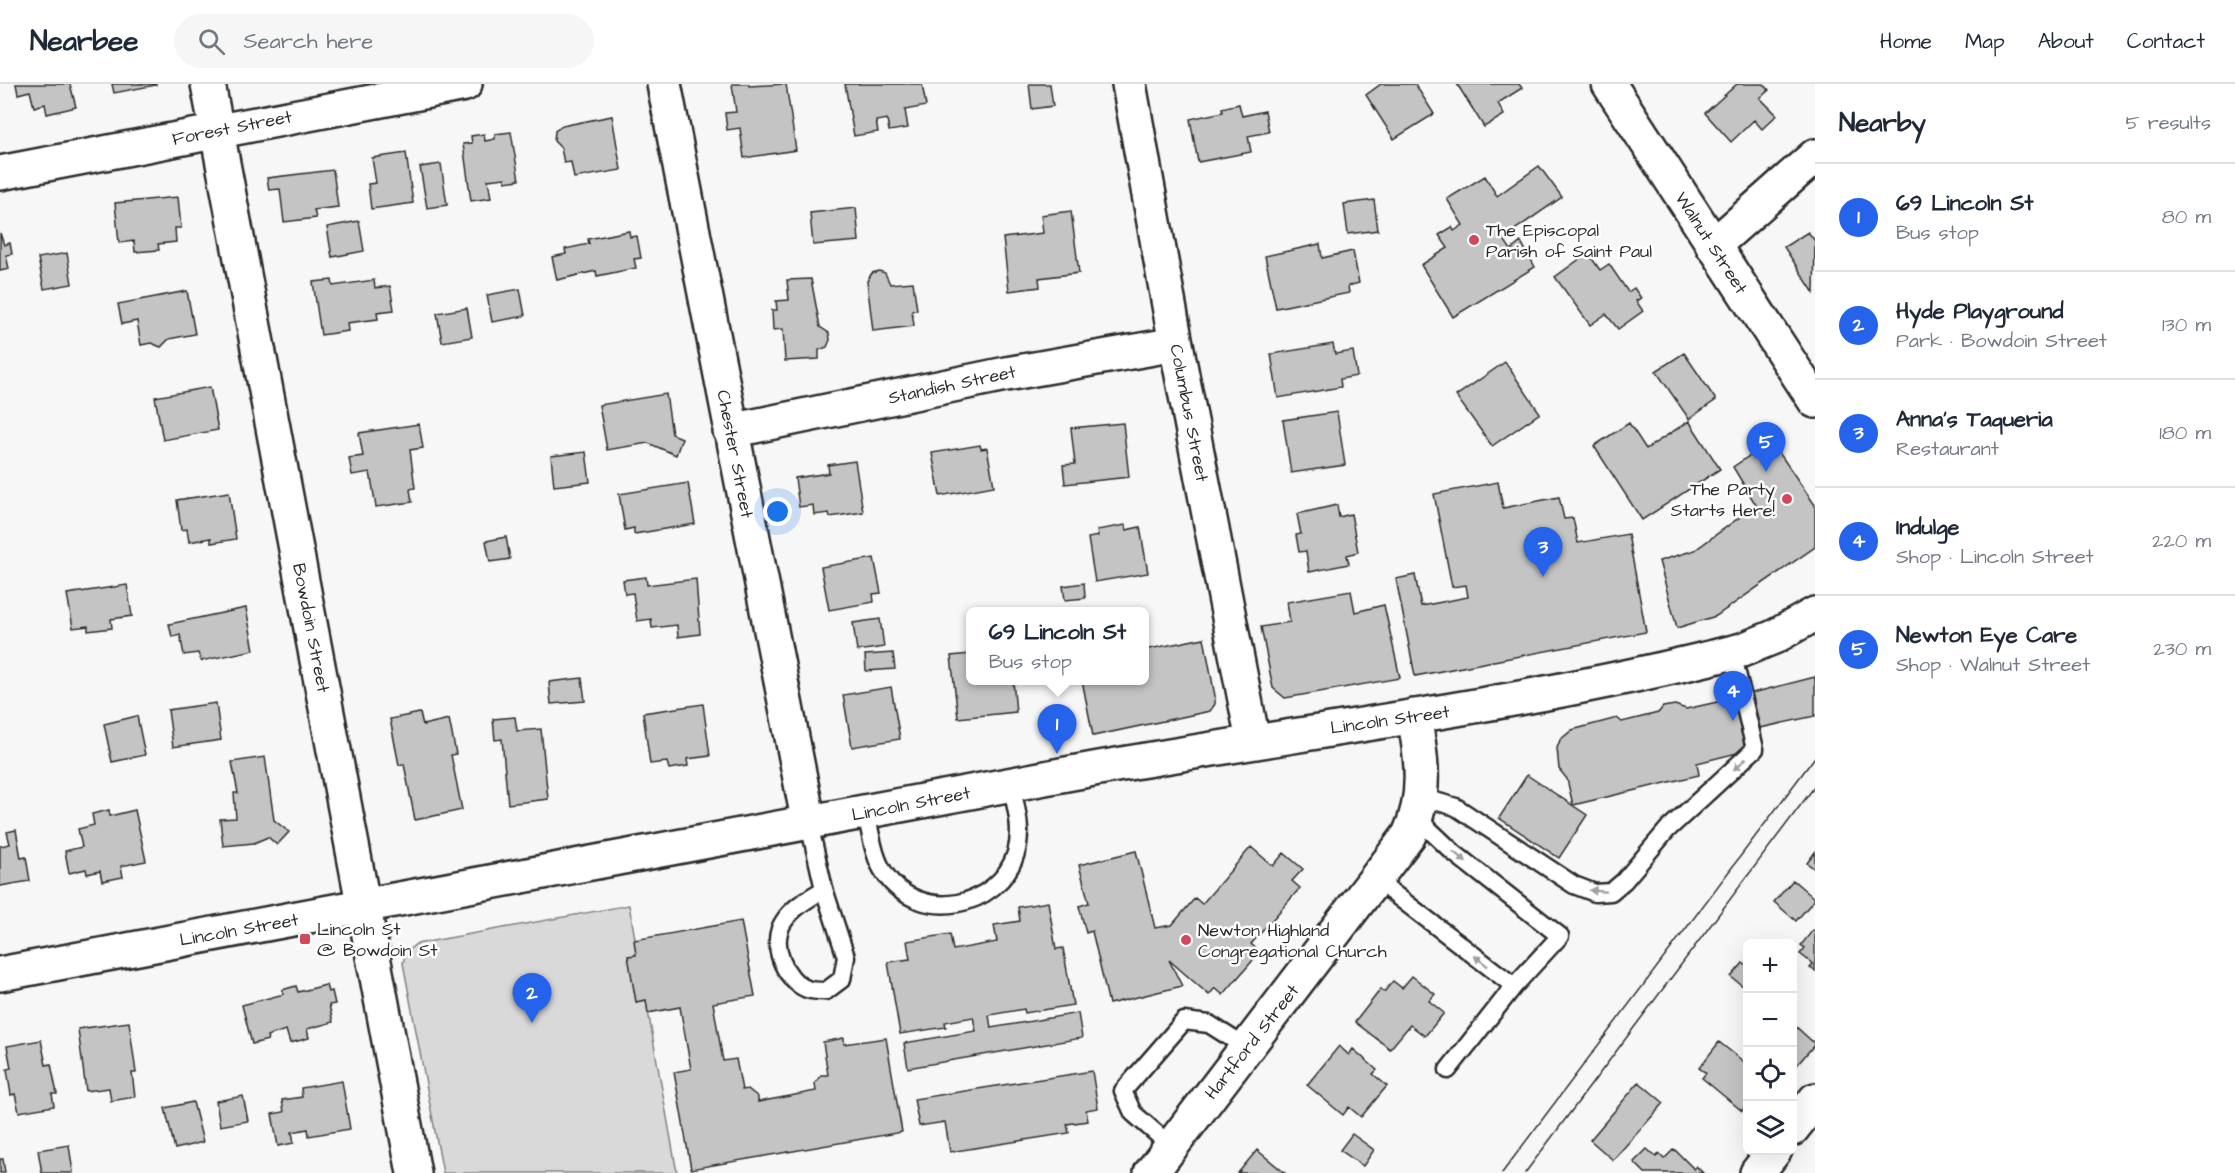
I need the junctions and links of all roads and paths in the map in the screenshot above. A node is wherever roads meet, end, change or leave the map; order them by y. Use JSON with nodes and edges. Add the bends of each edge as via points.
{"nodes":[{"id":1,"x":208,"y":84,"type":"edge"},
{"id":2,"x":465,"y":84,"type":"edge"},
{"id":3,"x":664,"y":84,"type":"edge"},
{"id":4,"x":1129,"y":84,"type":"edge"},
{"id":5,"x":1609,"y":84,"type":"edge"},
{"id":6,"x":217,"y":131,"type":"junction"},
{"id":7,"x":1815,"y":156,"type":"edge"},
{"id":8,"x":0,"y":173,"type":"edge"},
{"id":9,"x":1713,"y":246,"type":"junction"},
{"id":10,"x":1176,"y":344,"type":"junction"},
{"id":11,"x":1815,"y":401,"type":"edge"},
{"id":12,"x":730,"y":431,"type":"junction"},
{"id":13,"x":1815,"y":614,"type":"edge"},
{"id":14,"x":1732,"y":652,"type":"junction"},
{"id":15,"x":1414,"y":716,"type":"junction"},
{"id":16,"x":1253,"y":741,"type":"junction"},
{"id":17,"x":1011,"y":785,"type":"junction"},
{"id":18,"x":1419,"y":807,"type":"junction"},
{"id":19,"x":866,"y":813,"type":"junction"},
{"id":20,"x":808,"y":824,"type":"junction"},
{"id":21,"x":1376,"y":880,"type":"junction"},
{"id":22,"x":824,"y":889,"type":"junction"},
{"id":23,"x":364,"y":907,"type":"junction"},
{"id":24,"x":0,"y":974,"type":"edge"},
{"id":25,"x":1514,"y":986,"type":"junction"},
{"id":26,"x":1247,"y":1048,"type":"junction"},
{"id":27,"x":1448,"y":1070,"type":"dead end"},
{"id":28,"x":1815,"y":1100,"type":"edge"},
{"id":29,"x":1797,"y":1123,"type":"edge"},
{"id":30,"x":1172,"y":1147,"type":"junction"},
{"id":31,"x":1771,"y":1155,"type":"edge"},
{"id":32,"x":414,"y":1173,"type":"edge"},
{"id":33,"x":1151,"y":1173,"type":"edge"},
{"id":34,"x":1757,"y":1173,"type":"edge"}],
"edges":[{"from":1,"to":6,"type":"street","name":"Bowdoin Street"},
{"from":2,"to":6,"type":"street","name":"Forest Street"},
{"from":3,"to":12,"type":"street","name":"Chester Street"},
{"from":4,"to":10,"type":"street","name":"Columbus Street"},
{"from":5,"to":9,"type":"street","name":"Walnut Street"},
{"from":6,"to":8,"type":"street","name":"Forest Street"},
{"from":6,"to":23,"type":"street","name":"Bowdoin Street"},
{"from":7,"to":9,"type":"street"},
{"from":9,"to":11,"type":"street","name":"Walnut Street"},
{"from":10,"to":12,"type":"street","name":"Standish Street","via":[[1006,374]]},
{"from":10,"to":16,"type":"street","name":"Columbus Street"},
{"from":12,"to":20,"type":"street","name":"Chester Street"},
{"from":13,"to":14,"type":"street","name":"Lincoln Street","via":[[1774,637]]},
{"from":14,"to":15,"type":"street","name":"Lincoln Street","via":[[1508,701]]},
{"from":14,"to":18,"type":"lane","one_way":true,"via":[[1755,749],[1668,830],[1611,892],[1595,893],[1574,885],[1456,807]]},
{"from":15,"to":16,"type":"street","name":"Lincoln Street"},
{"from":15,"to":18,"type":"street","name":"Hartford Street","via":[[1420,746]]},
{"from":16,"to":17,"type":"street","name":"Lincoln Street"},
{"from":17,"to":19,"type":"street","name":"Lincoln Street"},
{"from":17,"to":19,"type":"lane","via":[[1019,824],[1016,853],[992,890],[962,903],[930,904],[891,883],[878,859]]},
{"from":18,"to":21,"type":"street","name":"Hartford Street","via":[[1409,836]]},
{"from":18,"to":25,"type":"lane","one_way":true,"via":[[1454,853],[1560,936]]},
{"from":19,"to":20,"type":"street","name":"Lincoln Street"},
{"from":20,"to":22,"type":"lane"},
{"from":20,"to":23,"type":"street","name":"Lincoln Street"},
{"from":25,"to":21,"type":"lane","one_way":true},
{"from":21,"to":26,"type":"street","name":"Hartford Street"},
{"from":22,"to":22,"type":"lane","via":[[801,903],[782,923],[782,963],[791,979],[808,990],[826,991],[842,979],[846,957]]},
{"from":23,"to":24,"type":"street","name":"Lincoln Street"},
{"from":23,"to":32,"type":"street","name":"Bowdoin Street"},
{"from":25,"to":27,"type":"lane"},
{"from":26,"to":30,"type":"street","name":"Hartford Street"},
{"from":26,"to":30,"type":"lane","via":[[1209,1024],[1184,1021],[1124,1091],[1133,1113]]},
{"from":28,"to":29,"type":"street"},
{"from":30,"to":33,"type":"street","name":"Hartford Street"},
{"from":31,"to":34,"type":"street"}]}
